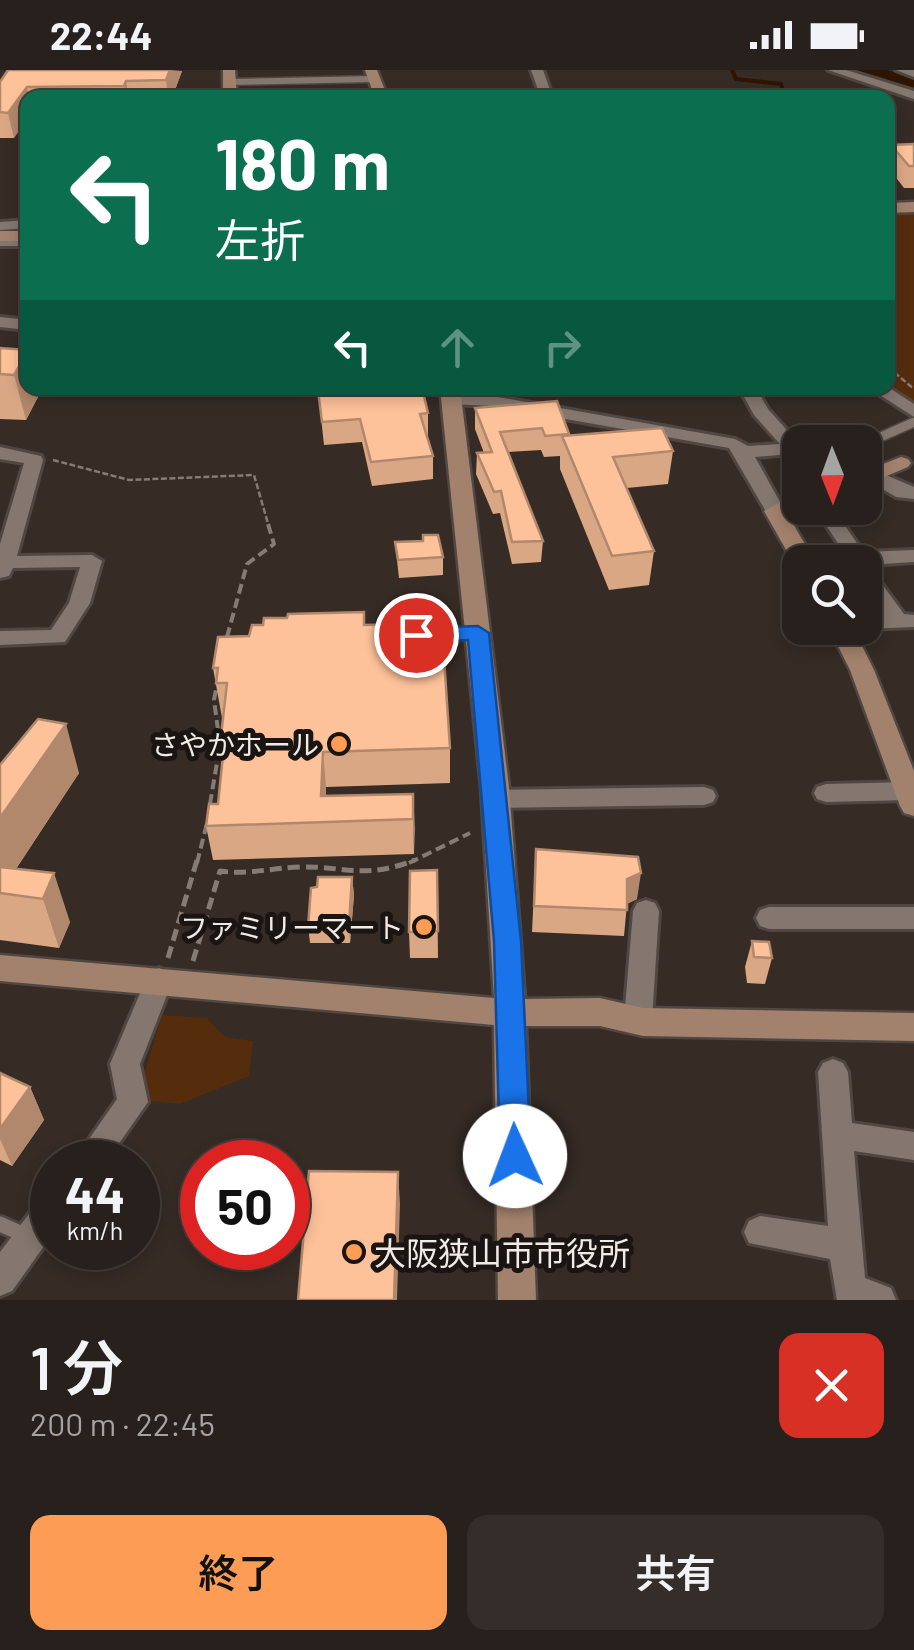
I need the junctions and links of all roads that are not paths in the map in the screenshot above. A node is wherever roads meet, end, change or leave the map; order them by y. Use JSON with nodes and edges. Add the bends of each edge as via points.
{"nodes":[{"id":1,"x":834,"y":70,"type":"edge"},
{"id":2,"x":902,"y":70,"type":"edge"},
{"id":3,"x":372,"y":74,"type":"edge"},
{"id":4,"x":914,"y":74,"type":"edge"},
{"id":5,"x":229,"y":83,"type":"edge"},
{"id":6,"x":914,"y":94,"type":"edge"},
{"id":7,"x":450,"y":395,"type":"edge"},
{"id":8,"x":462,"y":395,"type":"edge"},
{"id":9,"x":752,"y":395,"type":"edge"},
{"id":10,"x":888,"y":395,"type":"edge"},
{"id":11,"x":914,"y":412,"type":"edge"},
{"id":12,"x":914,"y":422,"type":"edge"},
{"id":13,"x":782,"y":435,"type":"edge"},
{"id":14,"x":882,"y":436,"type":"edge"},
{"id":15,"x":782,"y":451,"type":"edge"},
{"id":16,"x":0,"y":452,"type":"edge"},
{"id":17,"x":743,"y":452,"type":"junction"},
{"id":18,"x":908,"y":461,"type":"edge"},
{"id":19,"x":882,"y":473,"type":"edge"},
{"id":20,"x":882,"y":484,"type":"edge"},
{"id":21,"x":914,"y":493,"type":"edge"},
{"id":22,"x":782,"y":507,"type":"edge"},
{"id":23,"x":775,"y":511,"type":"junction"},
{"id":24,"x":794,"y":545,"type":"edge"},
{"id":25,"x":914,"y":556,"type":"edge"},
{"id":26,"x":882,"y":561,"type":"edge"},
{"id":27,"x":4,"y":569,"type":"edge"},
{"id":28,"x":882,"y":591,"type":"edge"},
{"id":29,"x":906,"y":621,"type":"edge"},
{"id":30,"x":478,"y":633,"type":"junction"},
{"id":31,"x":413,"y":635,"type":"edge"},
{"id":32,"x":0,"y":638,"type":"edge"},
{"id":33,"x":850,"y":645,"type":"edge"},
{"id":34,"x":826,"y":793,"type":"dead end"},
{"id":35,"x":704,"y":796,"type":"dead end"},
{"id":36,"x":911,"y":799,"type":"edge"},
{"id":37,"x":496,"y":800,"type":"junction"},
{"id":38,"x":646,"y":911,"type":"dead end"},
{"id":39,"x":769,"y":918,"type":"dead end"},
{"id":40,"x":914,"y":918,"type":"edge"},
{"id":41,"x":0,"y":968,"type":"edge"},
{"id":42,"x":173,"y":982,"type":"junction"},
{"id":43,"x":510,"y":1013,"type":"junction"},
{"id":44,"x":638,"y":1020,"type":"junction"},
{"id":45,"x":914,"y":1027,"type":"edge"},
{"id":46,"x":833,"y":1072,"type":"dead end"},
{"id":47,"x":838,"y":1136,"type":"junction"},
{"id":48,"x":104,"y":1140,"type":"edge"},
{"id":49,"x":914,"y":1146,"type":"edge"},
{"id":50,"x":0,"y":1224,"type":"edge"},
{"id":51,"x":760,"y":1232,"type":"dead end"},
{"id":52,"x":30,"y":1238,"type":"joint"},
{"id":53,"x":846,"y":1246,"type":"junction"},
{"id":54,"x":0,"y":1278,"type":"edge"},
{"id":55,"x":517,"y":1300,"type":"edge"},
{"id":56,"x":879,"y":1300,"type":"edge"}],
"edges":[{"from":1,"to":6,"type":"street"},
{"from":2,"to":4,"type":"street"},
{"from":3,"to":5,"type":"lane"},
{"from":7,"to":30,"type":"main road"},
{"from":8,"to":17,"type":"street","via":[[734,444]]},
{"from":9,"to":13,"type":"street"},
{"from":10,"to":11,"type":"street"},
{"from":12,"to":14,"type":"lane"},
{"from":15,"to":17,"type":"street"},
{"from":16,"to":27,"type":"street","via":[[34,460]]},
{"from":17,"to":23,"type":"street"},
{"from":18,"to":19,"type":"main road"},
{"from":20,"to":21,"type":"street"},
{"from":22,"to":23,"type":"main road"},
{"from":23,"to":24,"type":"main road"},
{"from":25,"to":26,"type":"street"},
{"from":27,"to":32,"type":"street","via":[[92,560],[79,604],[57,637]]},
{"from":28,"to":29,"type":"street"},
{"from":30,"to":31,"type":"lane"},
{"from":30,"to":37,"type":"main road"},
{"from":33,"to":36,"type":"main road"},
{"from":34,"to":36,"type":"street"},
{"from":35,"to":37,"type":"street"},
{"from":37,"to":43,"type":"main road"},
{"from":38,"to":44,"type":"street"},
{"from":39,"to":40,"type":"street"},
{"from":41,"to":42,"type":"main road"},
{"from":42,"to":43,"type":"main road"},
{"from":42,"to":48,"type":"street","via":[[125,1064],[133,1102]]},
{"from":43,"to":44,"type":"main road","via":[[600,1012]]},
{"from":43,"to":55,"type":"main road"},
{"from":44,"to":45,"type":"main road"},
{"from":46,"to":47,"type":"street"},
{"from":47,"to":49,"type":"street"},
{"from":47,"to":53,"type":"street"},
{"from":50,"to":52,"type":"lane"},
{"from":51,"to":53,"type":"street"},
{"from":52,"to":54,"type":"street"},
{"from":53,"to":56,"type":"street","via":[[849,1289]]}]}
